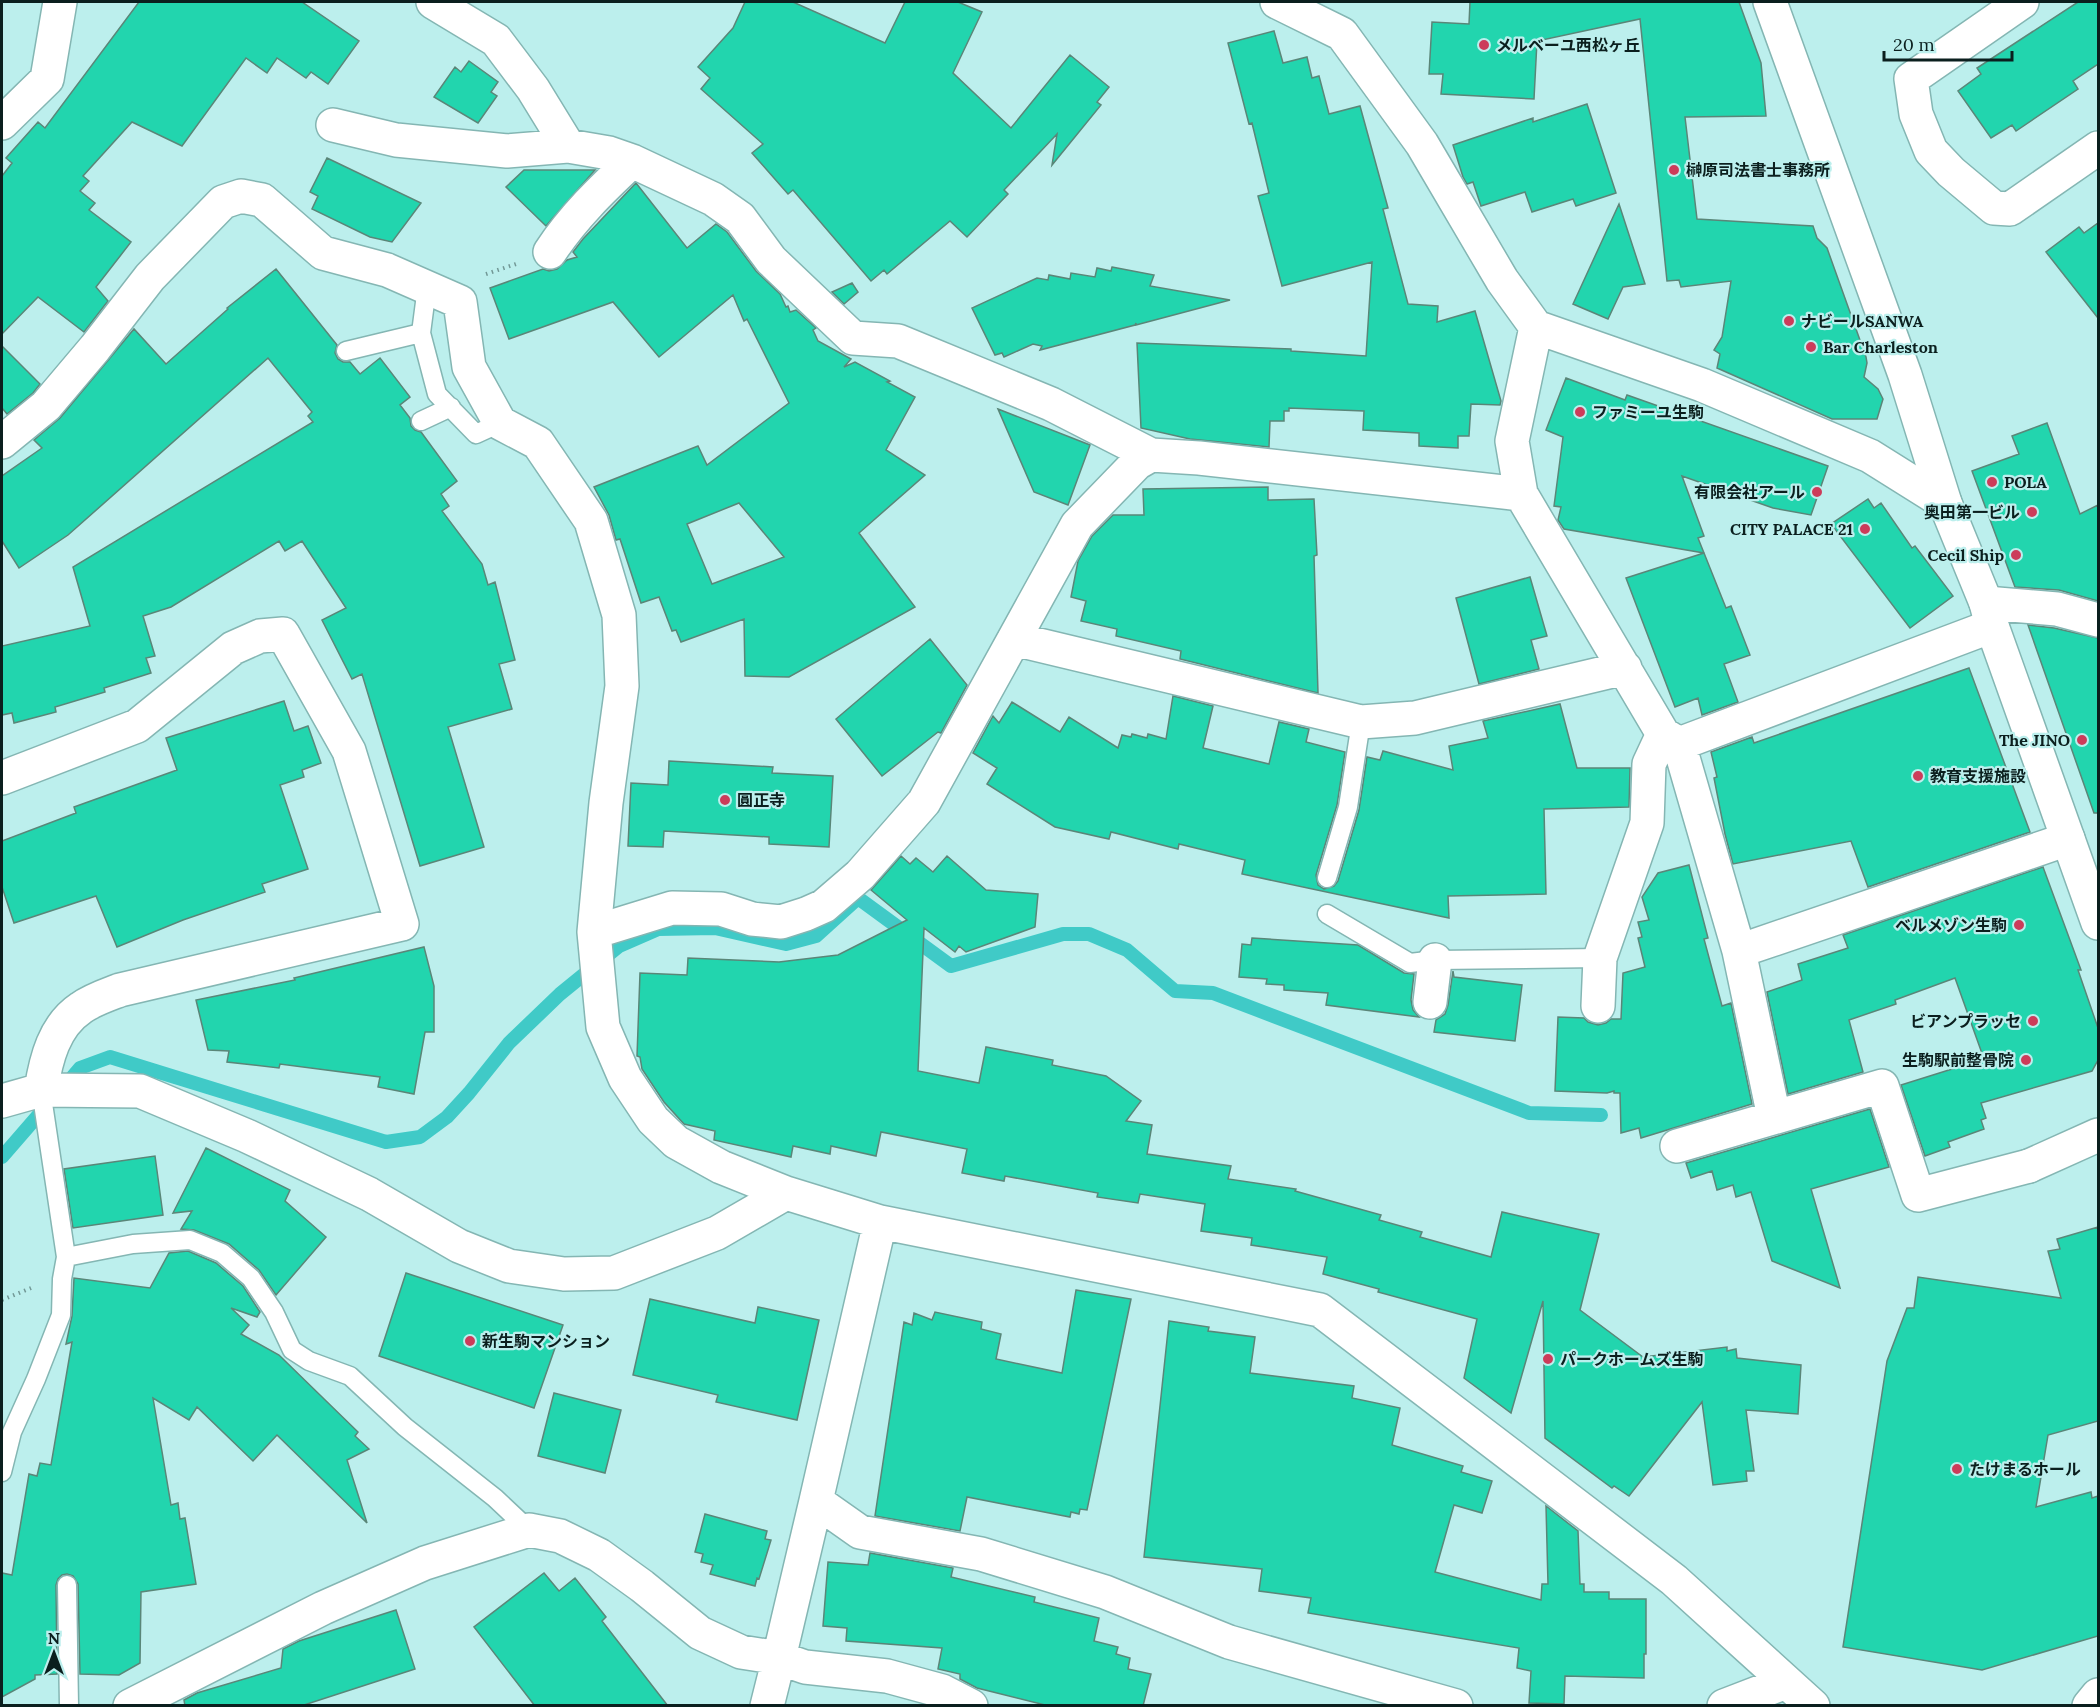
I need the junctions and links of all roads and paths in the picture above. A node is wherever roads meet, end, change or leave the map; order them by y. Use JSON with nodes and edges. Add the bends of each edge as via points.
{"nodes":[{"id":1,"x":60,"y":2,"type":"edge"},
{"id":2,"x":433,"y":2,"type":"edge"},
{"id":3,"x":1277,"y":2,"type":"edge"},
{"id":4,"x":1770,"y":2,"type":"edge"},
{"id":5,"x":2022,"y":2,"type":"edge"},
{"id":6,"x":2,"y":123,"type":"edge"},
{"id":7,"x":333,"y":125,"type":"dead end"},
{"id":8,"x":568,"y":146,"type":"junction"},
{"id":9,"x":2098,"y":148,"type":"edge"},
{"id":10,"x":632,"y":161,"type":"junction"},
{"id":11,"x":550,"y":252,"type":"joint"},
{"id":12,"x":427,"y":287,"type":"junction"},
{"id":13,"x":1536,"y":327,"type":"junction"},
{"id":14,"x":421,"y":333,"type":"junction"},
{"id":15,"x":346,"y":351,"type":"dead end"},
{"id":16,"x":451,"y":407,"type":"junction"},
{"id":17,"x":421,"y":421,"type":"dead end"},
{"id":18,"x":500,"y":423,"type":"junction"},
{"id":19,"x":2,"y":442,"type":"edge"},
{"id":20,"x":1151,"y":455,"type":"junction"},
{"id":21,"x":1521,"y":494,"type":"junction"},
{"id":22,"x":1945,"y":503,"type":"junction"},
{"id":23,"x":1989,"y":614,"type":"junction"},
{"id":24,"x":2098,"y":620,"type":"edge"},
{"id":25,"x":1014,"y":639,"type":"junction"},
{"id":26,"x":1625,"y":668,"type":"junction"},
{"id":27,"x":1361,"y":722,"type":"junction"},
{"id":28,"x":1671,"y":739,"type":"junction"},
{"id":29,"x":2,"y":778,"type":"edge"},
{"id":30,"x":2068,"y":839,"type":"junction"},
{"id":31,"x":1327,"y":878,"type":"dead end"},
{"id":32,"x":2096,"y":904,"type":"edge"},
{"id":33,"x":1327,"y":915,"type":"dead end"},
{"id":34,"x":594,"y":932,"type":"junction"},
{"id":35,"x":1738,"y":951,"type":"junction"},
{"id":36,"x":1600,"y":958,"type":"junction"},
{"id":37,"x":1435,"y":960,"type":"junction"},
{"id":38,"x":1430,"y":1002,"type":"dead end"},
{"id":39,"x":1598,"y":1006,"type":"dead end"},
{"id":40,"x":41,"y":1090,"type":"junction"},
{"id":41,"x":2,"y":1101,"type":"edge"},
{"id":42,"x":1774,"y":1117,"type":"junction"},
{"id":43,"x":2098,"y":1135,"type":"edge"},
{"id":44,"x":1677,"y":1146,"type":"dead end"},
{"id":45,"x":786,"y":1193,"type":"junction"},
{"id":46,"x":880,"y":1222,"type":"junction"},
{"id":47,"x":66,"y":1257,"type":"junction"},
{"id":48,"x":2,"y":1472,"type":"edge"},
{"id":49,"x":816,"y":1501,"type":"junction"},
{"id":50,"x":529,"y":1530,"type":"junction"},
{"id":51,"x":67,"y":1585,"type":"dead end"},
{"id":52,"x":779,"y":1658,"type":"junction"},
{"id":53,"x":1786,"y":1682,"type":"junction"},
{"id":54,"x":2098,"y":1695,"type":"edge"},
{"id":55,"x":69,"y":1706,"type":"edge"},
{"id":56,"x":130,"y":1706,"type":"edge"},
{"id":57,"x":768,"y":1706,"type":"edge"},
{"id":58,"x":971,"y":1706,"type":"edge"},
{"id":59,"x":1456,"y":1706,"type":"edge"},
{"id":60,"x":1724,"y":1706,"type":"edge"},
{"id":61,"x":1813,"y":1706,"type":"edge"},
{"id":62,"x":2090,"y":1706,"type":"edge"}],
"edges":[{"from":1,"to":6,"type":"street","via":[[47,79]]},
{"from":2,"to":8,"type":"street","via":[[496,40],[533,89]]},
{"from":3,"to":13,"type":"street","via":[[1342,34],[1422,144],[1502,280]]},
{"from":4,"to":22,"type":"street","via":[[1905,375]]},
{"from":5,"to":9,"type":"street","via":[[1911,80],[1916,114],[1931,151],[1994,208],[2010,208]]},
{"from":7,"to":8,"type":"street","via":[[396,140],[507,151]]},
{"from":8,"to":10,"type":"street"},
{"from":10,"to":11,"type":"street","via":[[580,212]]},
{"from":10,"to":20,"type":"street","via":[[712,199],[740,218],[771,260],[853,338],[898,340],[1051,404]]},
{"from":11,"to":12,"type":"path","via":[[490,273]]},
{"from":12,"to":14,"type":"lane"},
{"from":12,"to":18,"type":"street","via":[[460,302],[469,367]]},
{"from":12,"to":19,"type":"street","via":[[387,270],[323,253],[262,200],[241,196],[223,202],[150,277],[46,406]]},
{"from":13,"to":21,"type":"street","via":[[1512,441]]},
{"from":13,"to":22,"type":"street","via":[[1702,384],[1870,456]]},
{"from":14,"to":15,"type":"lane"},
{"from":14,"to":16,"type":"lane","via":[[437,394]]},
{"from":16,"to":17,"type":"lane"},
{"from":16,"to":18,"type":"lane","via":[[476,434]]},
{"from":18,"to":34,"type":"street","via":[[538,443],[591,521],[619,615],[622,686]]},
{"from":20,"to":21,"type":"street"},
{"from":20,"to":25,"type":"street","via":[[1137,463],[1077,525]]},
{"from":21,"to":26,"type":"street"},
{"from":22,"to":23,"type":"street"},
{"from":23,"to":24,"type":"street","via":[[2057,609]]},
{"from":23,"to":28,"type":"street"},
{"from":23,"to":30,"type":"street"},
{"from":25,"to":27,"type":"street"},
{"from":25,"to":34,"type":"street","via":[[924,802],[860,875],[824,906],[781,922],[752,919],[721,909],[672,908]]},
{"from":26,"to":27,"type":"street","via":[[1414,718]]},
{"from":26,"to":28,"type":"street"},
{"from":27,"to":31,"type":"lane","via":[[1348,807]]},
{"from":28,"to":35,"type":"street"},
{"from":28,"to":36,"type":"street","via":[[1650,764],[1647,823]]},
{"from":29,"to":40,"type":"street","via":[[137,726],[233,648],[260,636],[283,634],[349,751],[402,924],[120,990],[80,1008],[58,1032],[46,1059]]},
{"from":30,"to":32,"type":"street"},
{"from":30,"to":35,"type":"street"},
{"from":33,"to":37,"type":"lane","via":[[1410,963]]},
{"from":34,"to":45,"type":"street","via":[[603,1027],[625,1078],[653,1119],[676,1142],[721,1167]]},
{"from":35,"to":42,"type":"street"},
{"from":36,"to":37,"type":"lane"},
{"from":36,"to":39,"type":"street"},
{"from":37,"to":38,"type":"street"},
{"from":40,"to":41,"type":"street"},
{"from":40,"to":45,"type":"street","via":[[140,1091],[369,1194],[459,1246],[509,1266],[564,1274],[614,1273],[717,1233]]},
{"from":40,"to":47,"type":"lane"},
{"from":42,"to":43,"type":"street","via":[[1882,1086],[1918,1196],[2029,1166]]},
{"from":42,"to":44,"type":"street"},
{"from":45,"to":46,"type":"street"},
{"from":46,"to":49,"type":"street"},
{"from":46,"to":53,"type":"street","via":[[1320,1310],[1674,1580]]},
{"from":47,"to":48,"type":"lane","via":[[61,1315],[12,1432]]},
{"from":47,"to":50,"type":"lane","via":[[133,1244],[190,1240],[222,1253],[251,1278],[274,1312],[292,1350],[309,1361],[350,1376]]},
{"from":49,"to":52,"type":"street"},
{"from":49,"to":59,"type":"street","via":[[860,1532],[981,1554],[1105,1592],[1229,1642]]},
{"from":50,"to":52,"type":"street","via":[[560,1536],[599,1555],[700,1633],[741,1652]]},
{"from":50,"to":56,"type":"street","via":[[425,1563],[323,1608]]},
{"from":51,"to":55,"type":"lane"},
{"from":52,"to":57,"type":"street"},
{"from":52,"to":58,"type":"street","via":[[805,1667],[886,1676],[942,1691]]},
{"from":53,"to":60,"type":"street"},
{"from":53,"to":61,"type":"street"},
{"from":54,"to":62,"type":"street"}]}
